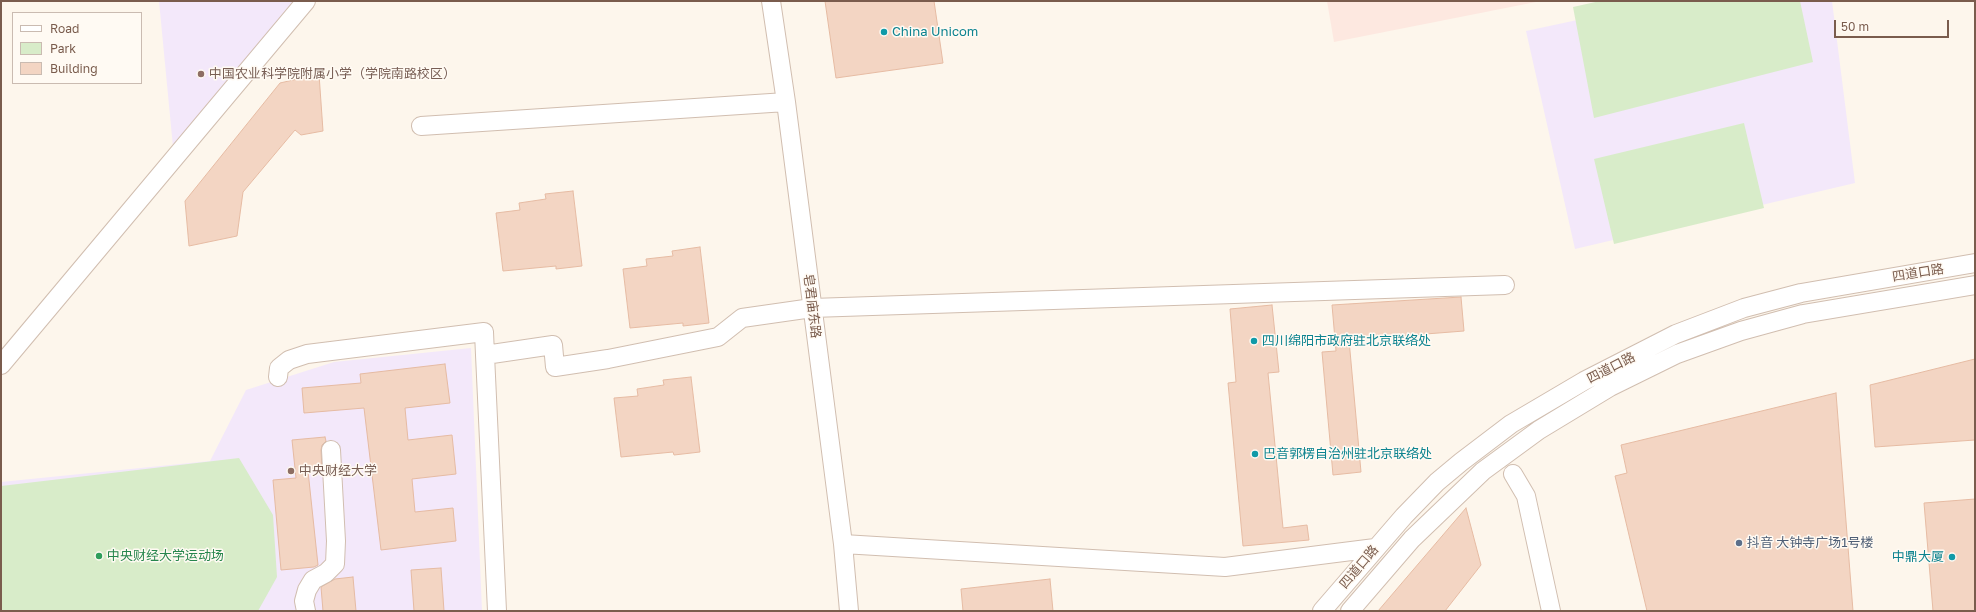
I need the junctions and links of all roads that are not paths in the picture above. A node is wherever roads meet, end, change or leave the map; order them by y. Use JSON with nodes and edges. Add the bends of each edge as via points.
{"nodes":[{"id":1,"x":306,"y":1,"type":"edge"},
{"id":2,"x":771,"y":1,"type":"edge"},
{"id":3,"x":786,"y":102,"type":"junction"},
{"id":4,"x":421,"y":126,"type":"dead end"},
{"id":5,"x":1975,"y":263,"type":"edge"},
{"id":6,"x":1505,"y":285,"type":"dead end"},
{"id":7,"x":1975,"y":285,"type":"edge"},
{"id":8,"x":812,"y":308,"type":"junction"},
{"id":9,"x":485,"y":355,"type":"junction"},
{"id":10,"x":1,"y":365,"type":"edge"},
{"id":11,"x":278,"y":377,"type":"dead end"},
{"id":12,"x":331,"y":450,"type":"dead end"},
{"id":13,"x":1513,"y":474,"type":"dead end"},
{"id":14,"x":843,"y":544,"type":"junction"},
{"id":15,"x":1375,"y":548,"type":"junction"},
{"id":16,"x":306,"y":611,"type":"edge"},
{"id":17,"x":497,"y":611,"type":"edge"},
{"id":18,"x":850,"y":611,"type":"edge"},
{"id":19,"x":1322,"y":611,"type":"edge"},
{"id":20,"x":1350,"y":611,"type":"edge"},
{"id":21,"x":1551,"y":611,"type":"edge"}],
"edges":[{"from":1,"to":10,"type":"street"},
{"from":2,"to":3,"type":"street","name":"皂君庙东路"},
{"from":3,"to":4,"type":"street"},
{"from":3,"to":8,"type":"street","name":"皂君庙东路"},
{"from":5,"to":15,"type":"street","name":"四道口路","via":[[1801,293],[1744,308],[1676,334],[1584,381],[1511,424],[1437,482]]},
{"from":6,"to":8,"type":"street"},
{"from":7,"to":20,"type":"street","name":"四道口路","via":[[1803,314],[1741,330],[1677,354],[1610,387],[1539,430],[1483,471],[1412,539]]},
{"from":8,"to":9,"type":"street","via":[[742,318],[718,337],[555,367],[553,346]]},
{"from":8,"to":14,"type":"street","name":"皂君庙东路"},
{"from":9,"to":11,"type":"street","via":[[484,332],[307,354],[289,360],[279,368]]},
{"from":9,"to":17,"type":"street"},
{"from":12,"to":16,"type":"street","via":[[335,564],[313,580],[306,595]]},
{"from":13,"to":21,"type":"street","via":[[1526,496]]},
{"from":14,"to":15,"type":"street","via":[[1225,567]]},
{"from":14,"to":18,"type":"street","name":"皂君庙东路"},
{"from":15,"to":19,"type":"street","name":"四道口路"}]}
